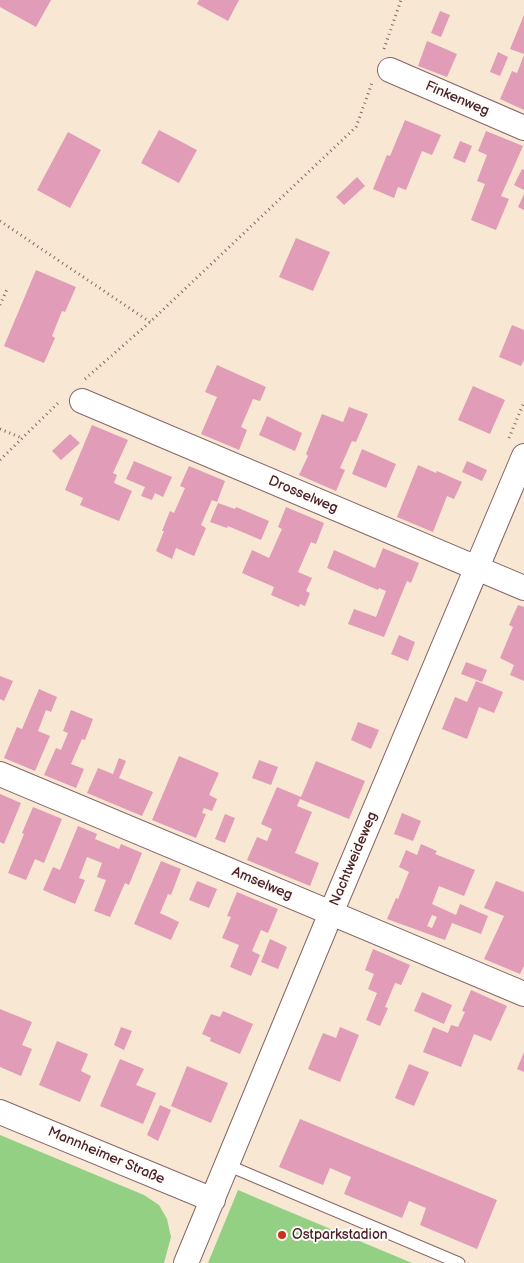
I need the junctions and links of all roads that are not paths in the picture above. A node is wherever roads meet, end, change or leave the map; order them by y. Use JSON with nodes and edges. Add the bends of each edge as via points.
{"nodes":[{"id":1,"x":382,"y":68,"type":"road end"},
{"id":2,"x":524,"y":128,"type":"edge"},
{"id":3,"x":77,"y":392,"type":"road end"},
{"id":4,"x":524,"y":456,"type":"edge"},
{"id":5,"x":477,"y":568,"type":"junction"},
{"id":6,"x":524,"y":588,"type":"edge"},
{"id":7,"x":0,"y":774,"type":"edge"},
{"id":8,"x":331,"y":913,"type":"junction"},
{"id":9,"x":524,"y":994,"type":"edge"},
{"id":10,"x":0,"y":1112,"type":"edge"},
{"id":11,"x":227,"y":1165,"type":"junction"},
{"id":12,"x":213,"y":1200,"type":"junction"},
{"id":13,"x":186,"y":1263,"type":"edge"},
{"id":14,"x":459,"y":1263,"type":"edge"}],
"edges":[{"from":1,"to":2,"type":"street","name":"Finkenweg"},
{"from":3,"to":5,"type":"street","name":"Drosselweg"},
{"from":4,"to":5,"type":"street","name":"Nachtweideweg"},
{"from":5,"to":6,"type":"street","name":"Drosselweg"},
{"from":5,"to":8,"type":"street","name":"Nachtweideweg"},
{"from":7,"to":8,"type":"street","name":"Amselweg"},
{"from":8,"to":9,"type":"street","name":"Amselweg"},
{"from":8,"to":11,"type":"street","name":"Nachtweideweg"},
{"from":10,"to":12,"type":"street","name":"Mannheimer Straße"},
{"from":11,"to":12,"type":"street","name":"Nachtweideweg"},
{"from":11,"to":14,"type":"lane"},
{"from":12,"to":13,"type":"street","name":"Nachtweideweg"}]}
